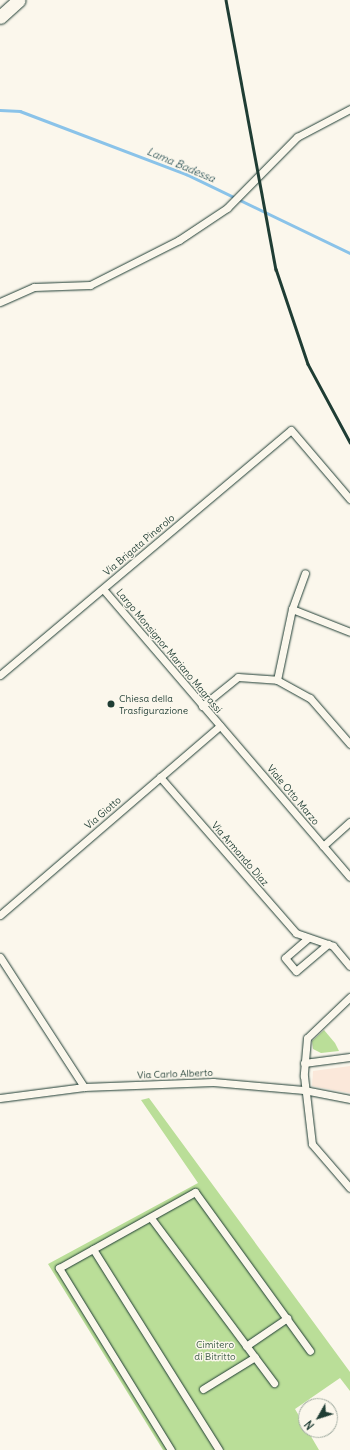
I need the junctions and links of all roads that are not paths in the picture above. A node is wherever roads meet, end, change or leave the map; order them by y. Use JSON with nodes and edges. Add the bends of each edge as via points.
{"nodes":[{"id":1,"x":19,"y":0,"type":"edge"},
{"id":2,"x":0,"y":17,"type":"edge"},
{"id":3,"x":350,"y":109,"type":"edge"},
{"id":4,"x":0,"y":302,"type":"edge"},
{"id":5,"x":350,"y":499,"type":"edge"},
{"id":6,"x":305,"y":573,"type":"dead end"},
{"id":7,"x":103,"y":589,"type":"junction"},
{"id":8,"x":292,"y":609,"type":"junction"},
{"id":9,"x":350,"y":632,"type":"edge"},
{"id":10,"x":0,"y":675,"type":"edge"},
{"id":11,"x":277,"y":680,"type":"junction"},
{"id":12,"x":202,"y":706,"type":"junction"},
{"id":13,"x":220,"y":726,"type":"junction"},
{"id":14,"x":349,"y":742,"type":"edge"},
{"id":15,"x":160,"y":777,"type":"junction"},
{"id":16,"x":350,"y":822,"type":"edge"},
{"id":17,"x":323,"y":846,"type":"junction"},
{"id":18,"x":350,"y":877,"type":"edge"},
{"id":19,"x":0,"y":914,"type":"edge"},
{"id":20,"x":308,"y":938,"type":"junction"},
{"id":21,"x":328,"y":944,"type":"junction"},
{"id":22,"x":0,"y":957,"type":"edge"},
{"id":23,"x":350,"y":966,"type":"edge"},
{"id":24,"x":350,"y":997,"type":"edge"},
{"id":25,"x":350,"y":1057,"type":"edge"},
{"id":26,"x":304,"y":1063,"type":"junction"},
{"id":27,"x":84,"y":1087,"type":"junction"},
{"id":28,"x":304,"y":1090,"type":"junction"},
{"id":29,"x":0,"y":1098,"type":"edge"},
{"id":30,"x":350,"y":1100,"type":"edge"},
{"id":31,"x":350,"y":1188,"type":"edge"},
{"id":32,"x":151,"y":1218,"type":"junction"},
{"id":33,"x":93,"y":1249,"type":"junction"},
{"id":34,"x":287,"y":1318,"type":"junction"},
{"id":35,"x":246,"y":1346,"type":"junction"},
{"id":36,"x":310,"y":1350,"type":"dead end"},
{"id":37,"x":255,"y":1357,"type":"junction"},
{"id":38,"x":274,"y":1383,"type":"dead end"},
{"id":39,"x":203,"y":1389,"type":"dead end"},
{"id":40,"x":171,"y":1450,"type":"edge"},
{"id":41,"x":219,"y":1450,"type":"edge"}],
"edges":[{"from":1,"to":2,"type":"highway"},
{"from":3,"to":4,"type":"street","via":[[297,137],[227,208],[179,240],[90,285],[34,287]]},
{"from":5,"to":7,"type":"street","name":"Via Brigata Pinerolo","via":[[291,430]]},
{"from":6,"to":8,"type":"street"},
{"from":7,"to":10,"type":"street","name":"Via Brigata Pinerolo"},
{"from":7,"to":12,"type":"street","name":"Largo Monsignor Mariano Magrassi"},
{"from":8,"to":9,"type":"street"},
{"from":8,"to":11,"type":"street"},
{"from":11,"to":12,"type":"street","via":[[238,677]]},
{"from":11,"to":14,"type":"street","via":[[310,698]]},
{"from":12,"to":13,"type":"street","name":"Largo Monsignor Mariano Magrassi"},
{"from":13,"to":15,"type":"street","name":"Via Giotto"},
{"from":13,"to":17,"type":"street","name":"Viale Otto Marzo"},
{"from":15,"to":19,"type":"street","name":"Via Giotto"},
{"from":15,"to":20,"type":"street","name":"Via Armando Diaz","via":[[296,933]]},
{"from":16,"to":17,"type":"street"},
{"from":17,"to":18,"type":"street","name":"Viale Otto Marzo"},
{"from":20,"to":21,"type":"street","name":"Via Armando Diaz"},
{"from":20,"to":21,"type":"street","via":[[285,958],[296,971]]},
{"from":21,"to":23,"type":"street","name":"Via Armando Diaz"},
{"from":22,"to":27,"type":"street"},
{"from":24,"to":26,"type":"street","via":[[307,1038]]},
{"from":25,"to":26,"type":"street"},
{"from":26,"to":28,"type":"street"},
{"from":27,"to":28,"type":"street","name":"Via Carlo Alberto","via":[[212,1082]]},
{"from":27,"to":29,"type":"street","name":"Via Carlo Alberto"},
{"from":28,"to":30,"type":"street","name":"Via Carlo Alberto"},
{"from":28,"to":31,"type":"street","via":[[312,1144]]},
{"from":32,"to":33,"type":"street"},
{"from":32,"to":34,"type":"street","via":[[195,1192]]},
{"from":32,"to":35,"type":"street"},
{"from":33,"to":40,"type":"street","via":[[59,1268]]},
{"from":33,"to":41,"type":"street"},
{"from":34,"to":35,"type":"street"},
{"from":34,"to":36,"type":"street"},
{"from":35,"to":37,"type":"street"},
{"from":37,"to":38,"type":"street"},
{"from":37,"to":39,"type":"street"}]}
